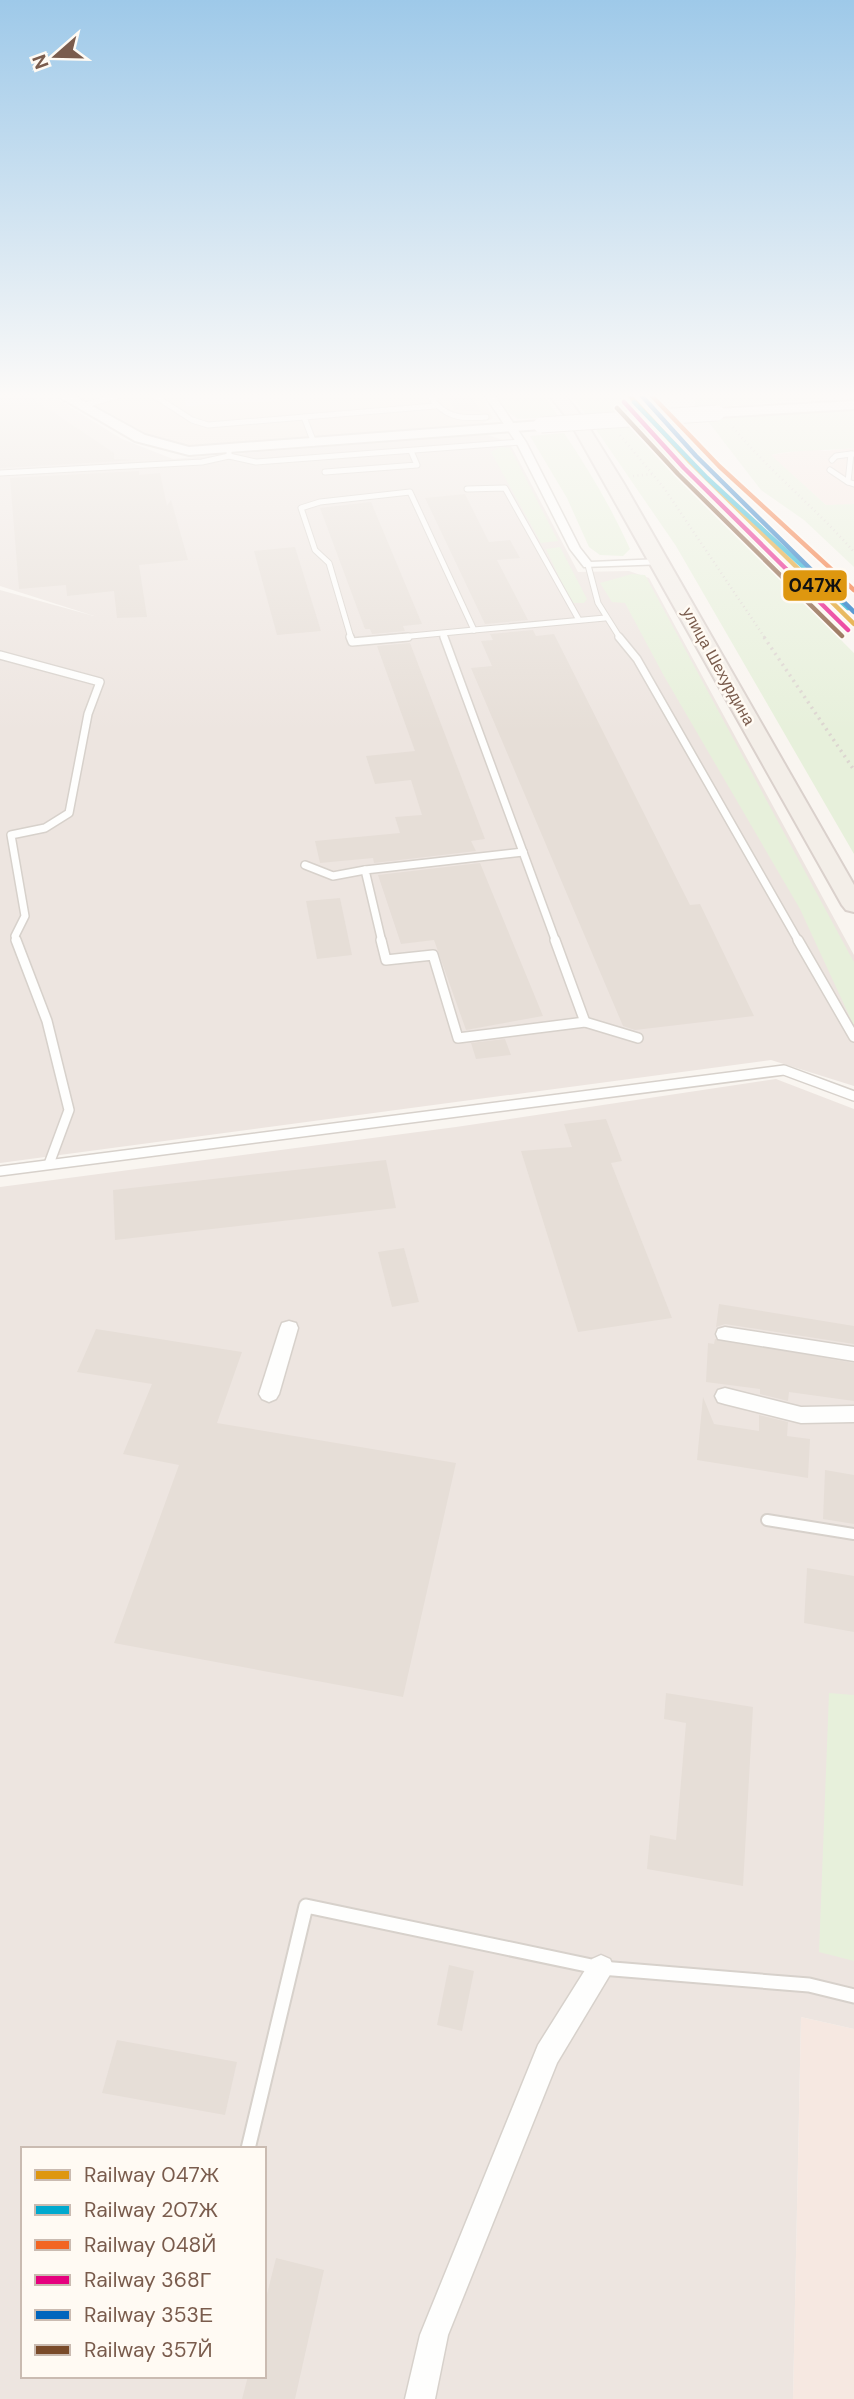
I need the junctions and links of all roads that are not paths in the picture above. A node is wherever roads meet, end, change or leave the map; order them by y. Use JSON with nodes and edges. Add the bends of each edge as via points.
{"nodes":[{"id":1,"x":301,"y":508,"type":"edge"},
{"id":2,"x":417,"y":508,"type":"edge"},
{"id":3,"x":516,"y":508,"type":"edge"},
{"id":4,"x":554,"y":508,"type":"edge"},
{"id":5,"x":628,"y":508,"type":"edge"},
{"id":6,"x":661,"y":562,"type":"junction"},
{"id":7,"x":588,"y":565,"type":"junction"},
{"id":8,"x":605,"y":618,"type":"junction"},
{"id":9,"x":579,"y":620,"type":"junction"},
{"id":10,"x":475,"y":632,"type":"junction"},
{"id":11,"x":443,"y":635,"type":"junction"},
{"id":12,"x":0,"y":655,"type":"edge"},
{"id":13,"x":523,"y":852,"type":"junction"},
{"id":14,"x":305,"y":865,"type":"dead end"},
{"id":15,"x":365,"y":870,"type":"junction"},
{"id":16,"x":854,"y":905,"type":"edge"},
{"id":17,"x":585,"y":1022,"type":"junction"},
{"id":18,"x":854,"y":1037,"type":"edge"},
{"id":19,"x":638,"y":1038,"type":"dead end"},
{"id":20,"x":854,"y":1096,"type":"edge"},
{"id":21,"x":49,"y":1164,"type":"junction"},
{"id":22,"x":0,"y":1171,"type":"edge"},
{"id":23,"x":289,"y":1328,"type":"dead end"},
{"id":24,"x":725,"y":1334,"type":"dead end"},
{"id":25,"x":854,"y":1354,"type":"edge"},
{"id":26,"x":269,"y":1394,"type":"dead end"},
{"id":27,"x":724,"y":1396,"type":"dead end"},
{"id":28,"x":854,"y":1414,"type":"edge"},
{"id":29,"x":767,"y":1520,"type":"dead end"},
{"id":30,"x":854,"y":1534,"type":"edge"},
{"id":31,"x":601,"y":1968,"type":"junction"},
{"id":32,"x":854,"y":1996,"type":"edge"},
{"id":33,"x":248,"y":2147,"type":"edge"},
{"id":34,"x":420,"y":2399,"type":"edge"}],
"edges":[{"from":1,"to":11,"type":"lane","via":[[315,550],[329,563],[352,642]]},
{"from":2,"to":10,"type":"lane"},
{"from":3,"to":9,"type":"lane"},
{"from":4,"to":7,"type":"street"},
{"from":5,"to":6,"type":"main road","name":"улица Шехурдина"},
{"from":6,"to":7,"type":"street"},
{"from":6,"to":16,"type":"main road","name":"улица Шехурдина"},
{"from":7,"to":8,"type":"lane"},
{"from":8,"to":9,"type":"lane"},
{"from":8,"to":18,"type":"lane","via":[[637,659]]},
{"from":9,"to":10,"type":"lane"},
{"from":10,"to":11,"type":"lane"},
{"from":11,"to":13,"type":"lane"},
{"from":12,"to":21,"type":"lane","via":[[100,682],[88,714],[69,813],[45,828],[11,835],[25,916],[15,936],[47,1021],[69,1110]]},
{"from":13,"to":15,"type":"lane"},
{"from":13,"to":17,"type":"lane"},
{"from":14,"to":15,"type":"lane","via":[[333,876]]},
{"from":15,"to":17,"type":"lane","via":[[386,960],[433,955],[458,1038]]},
{"from":17,"to":19,"type":"lane"},
{"from":20,"to":21,"type":"lane","via":[[784,1070]]},
{"from":21,"to":22,"type":"lane"},
{"from":23,"to":26,"type":"street"},
{"from":24,"to":25,"type":"street"},
{"from":27,"to":28,"type":"street","via":[[801,1415]]},
{"from":29,"to":30,"type":"lane"},
{"from":31,"to":32,"type":"lane","via":[[810,1985]]},
{"from":31,"to":33,"type":"lane","via":[[306,1906]]},
{"from":31,"to":34,"type":"street","via":[[547,2054],[434,2335]]}]}
